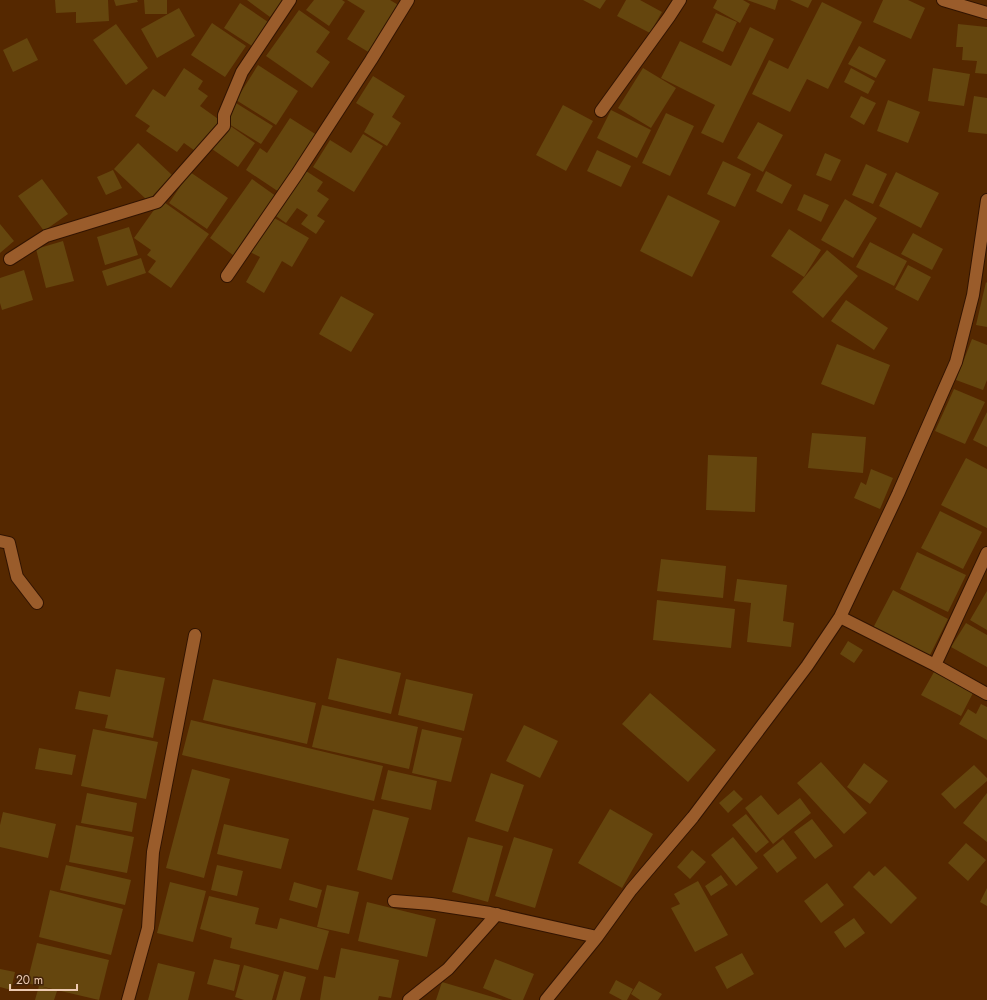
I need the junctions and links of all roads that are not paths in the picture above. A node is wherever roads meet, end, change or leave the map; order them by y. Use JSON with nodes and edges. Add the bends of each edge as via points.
{"nodes":[{"id":1,"x":290,"y":0,"type":"edge"},
{"id":2,"x":408,"y":0,"type":"edge"},
{"id":3,"x":680,"y":0,"type":"edge"},
{"id":4,"x":943,"y":0,"type":"edge"},
{"id":5,"x":987,"y":13,"type":"edge"},
{"id":6,"x":601,"y":111,"type":"dead end"},
{"id":7,"x":987,"y":200,"type":"edge"},
{"id":8,"x":10,"y":259,"type":"dead end"},
{"id":9,"x":227,"y":276,"type":"dead end"},
{"id":10,"x":0,"y":541,"type":"edge"},
{"id":11,"x":987,"y":553,"type":"edge"},
{"id":12,"x":984,"y":569,"type":"edge"},
{"id":13,"x":37,"y":603,"type":"dead end"},
{"id":14,"x":840,"y":617,"type":"junction"},
{"id":15,"x":195,"y":635,"type":"dead end"},
{"id":16,"x":935,"y":665,"type":"junction"},
{"id":17,"x":987,"y":694,"type":"edge"},
{"id":18,"x":394,"y":901,"type":"dead end"},
{"id":19,"x":497,"y":914,"type":"junction"},
{"id":20,"x":597,"y":937,"type":"junction"},
{"id":21,"x":128,"y":1000,"type":"edge"},
{"id":22,"x":409,"y":1000,"type":"edge"},
{"id":23,"x":546,"y":1000,"type":"edge"}],
"edges":[{"from":1,"to":8,"type":"street","via":[[242,72],[224,115],[224,126],[157,202],[46,236]]},
{"from":2,"to":9,"type":"street","via":[[372,60]]},
{"from":3,"to":6,"type":"street"},
{"from":4,"to":5,"type":"street"},
{"from":7,"to":14,"type":"street","via":[[973,295],[956,362]]},
{"from":10,"to":13,"type":"street","via":[[8,543],[17,577]]},
{"from":11,"to":12,"type":"street"},
{"from":12,"to":16,"type":"street"},
{"from":14,"to":16,"type":"street"},
{"from":14,"to":20,"type":"street","via":[[807,666],[693,817],[632,890]]},
{"from":15,"to":21,"type":"street","via":[[153,852],[148,928]]},
{"from":16,"to":17,"type":"street"},
{"from":18,"to":19,"type":"street"},
{"from":19,"to":20,"type":"street"},
{"from":19,"to":22,"type":"street","via":[[448,969]]},
{"from":20,"to":23,"type":"street"}]}
